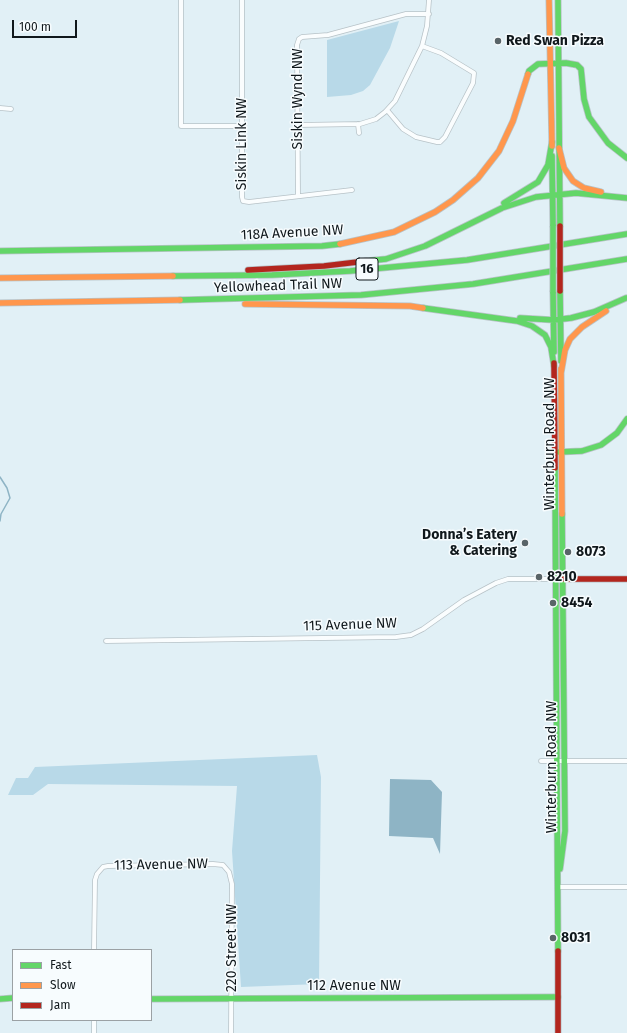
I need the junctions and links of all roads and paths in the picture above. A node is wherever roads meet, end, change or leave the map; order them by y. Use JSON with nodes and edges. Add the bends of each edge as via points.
{"nodes":[{"id":1,"x":181,"y":0,"type":"edge"},
{"id":2,"x":242,"y":0,"type":"edge"},
{"id":3,"x":429,"y":0,"type":"edge"},
{"id":4,"x":549,"y":0,"type":"edge"},
{"id":5,"x":557,"y":0,"type":"edge"},
{"id":6,"x":429,"y":14,"type":"junction"},
{"id":7,"x":422,"y":46,"type":"junction"},
{"id":8,"x":551,"y":63,"type":"junction"},
{"id":9,"x":559,"y":63,"type":"junction"},
{"id":10,"x":0,"y":108,"type":"edge"},
{"id":11,"x":11,"y":110,"type":"dead end"},
{"id":12,"x":387,"y":110,"type":"junction"},
{"id":13,"x":358,"y":124,"type":"junction"},
{"id":14,"x":242,"y":126,"type":"junction"},
{"id":15,"x":298,"y":126,"type":"junction"},
{"id":16,"x":359,"y":133,"type":"dead end"},
{"id":17,"x":552,"y":142,"type":"junction"},
{"id":18,"x":559,"y":148,"type":"junction"},
{"id":19,"x":627,"y":158,"type":"edge"},
{"id":20,"x":352,"y":190,"type":"dead end"},
{"id":21,"x":559,"y":194,"type":"junction"},
{"id":22,"x":552,"y":195,"type":"junction"},
{"id":23,"x":298,"y":196,"type":"junction"},
{"id":24,"x":620,"y":197,"type":"junction"},
{"id":25,"x":627,"y":198,"type":"edge"},
{"id":26,"x":480,"y":218,"type":"junction"},
{"id":27,"x":627,"y":234,"type":"edge"},
{"id":28,"x":0,"y":251,"type":"edge"},
{"id":29,"x":627,"y":259,"type":"edge"},
{"id":30,"x":162,"y":276,"type":"junction"},
{"id":31,"x":0,"y":278,"type":"edge"},
{"id":32,"x":626,"y":297,"type":"edge"},
{"id":33,"x":200,"y":301,"type":"junction"},
{"id":34,"x":0,"y":303,"type":"edge"},
{"id":35,"x":494,"y":318,"type":"junction"},
{"id":36,"x":560,"y":319,"type":"junction"},
{"id":37,"x":554,"y":320,"type":"junction"},
{"id":38,"x":554,"y":366,"type":"junction"},
{"id":39,"x":561,"y":373,"type":"junction"},
{"id":40,"x":627,"y":419,"type":"edge"},
{"id":41,"x":561,"y":452,"type":"junction"},
{"id":42,"x":555,"y":453,"type":"junction"},
{"id":43,"x":556,"y":579,"type":"junction"},
{"id":44,"x":564,"y":579,"type":"junction"},
{"id":45,"x":627,"y":579,"type":"edge"},
{"id":46,"x":106,"y":641,"type":"dead end"},
{"id":47,"x":541,"y":761,"type":"dead end"},
{"id":48,"x":557,"y":761,"type":"junction"},
{"id":49,"x":565,"y":761,"type":"junction"},
{"id":50,"x":627,"y":761,"type":"edge"},
{"id":51,"x":223,"y":865,"type":"joint"},
{"id":52,"x":558,"y":887,"type":"junction"},
{"id":53,"x":627,"y":887,"type":"edge"},
{"id":54,"x":94,"y":949,"type":"edge"},
{"id":55,"x":558,"y":997,"type":"junction"},
{"id":56,"x":0,"y":998,"type":"edge"},
{"id":57,"x":12,"y":998,"type":"edge"},
{"id":58,"x":152,"y":999,"type":"edge"},
{"id":59,"x":232,"y":999,"type":"junction"},
{"id":60,"x":94,"y":1021,"type":"edge"},
{"id":61,"x":94,"y":1033,"type":"edge"},
{"id":62,"x":231,"y":1033,"type":"edge"},
{"id":63,"x":558,"y":1033,"type":"edge"}],
"edges":[{"from":1,"to":14,"type":"street","via":[[181,126]]},
{"from":2,"to":14,"type":"street","name":"Siskin Link NW"},
{"from":3,"to":6,"type":"street"},
{"from":4,"to":8,"type":"main road","name":"Winterburn Road NW"},
{"from":5,"to":9,"type":"main road","name":"Winterburn Road NW"},
{"from":6,"to":7,"type":"street"},
{"from":6,"to":15,"type":"street","name":"Siskin Wynd NW","via":[[406,14],[328,35],[302,37],[298,45]]},
{"from":7,"to":12,"type":"street","via":[[410,74]]},
{"from":7,"to":12,"type":"street","via":[[441,53],[474,73],[473,83],[445,137],[440,142],[416,137],[397,123]]},
{"from":8,"to":9,"type":"main road","name":"118A Avenue NW"},
{"from":8,"to":17,"type":"main road","name":"Winterburn Road NW"},
{"from":8,"to":28,"type":"main road","name":"118A Avenue NW","via":[[538,64],[529,71],[507,136],[499,151],[467,190],[441,208],[394,232],[354,242],[322,246]]},
{"from":9,"to":18,"type":"main road","name":"Winterburn Road NW"},
{"from":9,"to":19,"type":"main road","name":"118A Avenue NW","via":[[574,64],[581,69],[589,118],[608,143]]},
{"from":10,"to":11,"type":"street"},
{"from":12,"to":13,"type":"street","via":[[376,119]]},
{"from":13,"to":15,"type":"street"},
{"from":13,"to":16,"type":"street"},
{"from":14,"to":23,"type":"street","name":"Siskin Link NW","via":[[243,201]]},
{"from":15,"to":23,"type":"street","name":"Siskin Wynd NW"},
{"from":17,"to":22,"type":"main road","name":"Winterburn Road NW"},
{"from":17,"to":26,"type":"main road","via":[[548,165],[538,182]]},
{"from":18,"to":21,"type":"main road","name":"Winterburn Road NW"},
{"from":18,"to":24,"type":"main road","via":[[564,168],[573,181],[584,188]]},
{"from":20,"to":23,"type":"street","name":"Siskin Link NW"},
{"from":21,"to":22,"type":"main road"},
{"from":21,"to":24,"type":"main road"},
{"from":21,"to":36,"type":"main road","name":"Winterburn Road NW","bridge":true},
{"from":22,"to":26,"type":"main road","via":[[529,198]]},
{"from":22,"to":37,"type":"main road","name":"Winterburn Road NW","bridge":true},
{"from":24,"to":25,"type":"main road"},
{"from":26,"to":30,"type":"main road","via":[[425,246],[386,259],[324,266]]},
{"from":27,"to":30,"type":"main road","name":"Yellowhead Trail NW","number":"16","via":[[424,265],[303,273]]},
{"from":29,"to":33,"type":"main road","name":"Yellowhead Trail NW","number":"16","via":[[516,278],[399,292]]},
{"from":30,"to":31,"type":"main road","name":"Yellowhead Trail NW","number":"16"},
{"from":32,"to":36,"type":"main road","via":[[588,314]]},
{"from":32,"to":39,"type":"main road","via":[[573,335],[567,344]]},
{"from":33,"to":34,"type":"main road","name":"Yellowhead Trail NW","number":"16"},
{"from":33,"to":35,"type":"main road","via":[[410,306]]},
{"from":35,"to":37,"type":"main road"},
{"from":35,"to":38,"type":"main road","via":[[526,323],[537,329],[549,343]]},
{"from":36,"to":37,"type":"main road"},
{"from":36,"to":39,"type":"main road","name":"Winterburn Road NW"},
{"from":37,"to":38,"type":"main road","name":"Winterburn Road NW"},
{"from":38,"to":42,"type":"main road","name":"Winterburn Road NW"},
{"from":39,"to":41,"type":"main road","name":"Winterburn Road NW"},
{"from":40,"to":41,"type":"main road","via":[[617,433],[601,445]]},
{"from":41,"to":42,"type":"main road"},
{"from":41,"to":44,"type":"main road","name":"Winterburn Road NW"},
{"from":42,"to":43,"type":"main road","name":"Winterburn Road NW"},
{"from":43,"to":44,"type":"main road","name":"115 Avenue NW"},
{"from":43,"to":46,"type":"street","name":"115 Avenue NW","via":[[508,579],[496,583],[464,600],[424,629],[411,635]]},
{"from":43,"to":48,"type":"main road","name":"Winterburn Road NW"},
{"from":44,"to":45,"type":"main road","name":"115 Avenue NW"},
{"from":44,"to":49,"type":"main road","name":"Winterburn Road NW"},
{"from":47,"to":48,"type":"street"},
{"from":48,"to":49,"type":"street"},
{"from":48,"to":52,"type":"main road","name":"Winterburn Road NW"},
{"from":49,"to":50,"type":"street"},
{"from":49,"to":52,"type":"main road","name":"Winterburn Road NW","via":[[564,831]]},
{"from":51,"to":54,"type":"street","name":"113 Avenue NW","via":[[108,866],[100,870],[95,880]]},
{"from":51,"to":59,"type":"street","name":"220 Street NW","via":[[229,872],[232,884]]},
{"from":52,"to":53,"type":"street"},
{"from":52,"to":55,"type":"main road","name":"Winterburn Road NW"},
{"from":55,"to":59,"type":"main road","name":"112 Avenue NW"},
{"from":55,"to":63,"type":"main road","name":"Winterburn Road NW"},
{"from":56,"to":57,"type":"main road"},
{"from":58,"to":59,"type":"main road","name":"112 Avenue NW"},
{"from":59,"to":62,"type":"street","name":"220 Street NW"},
{"from":60,"to":61,"type":"street"}]}
